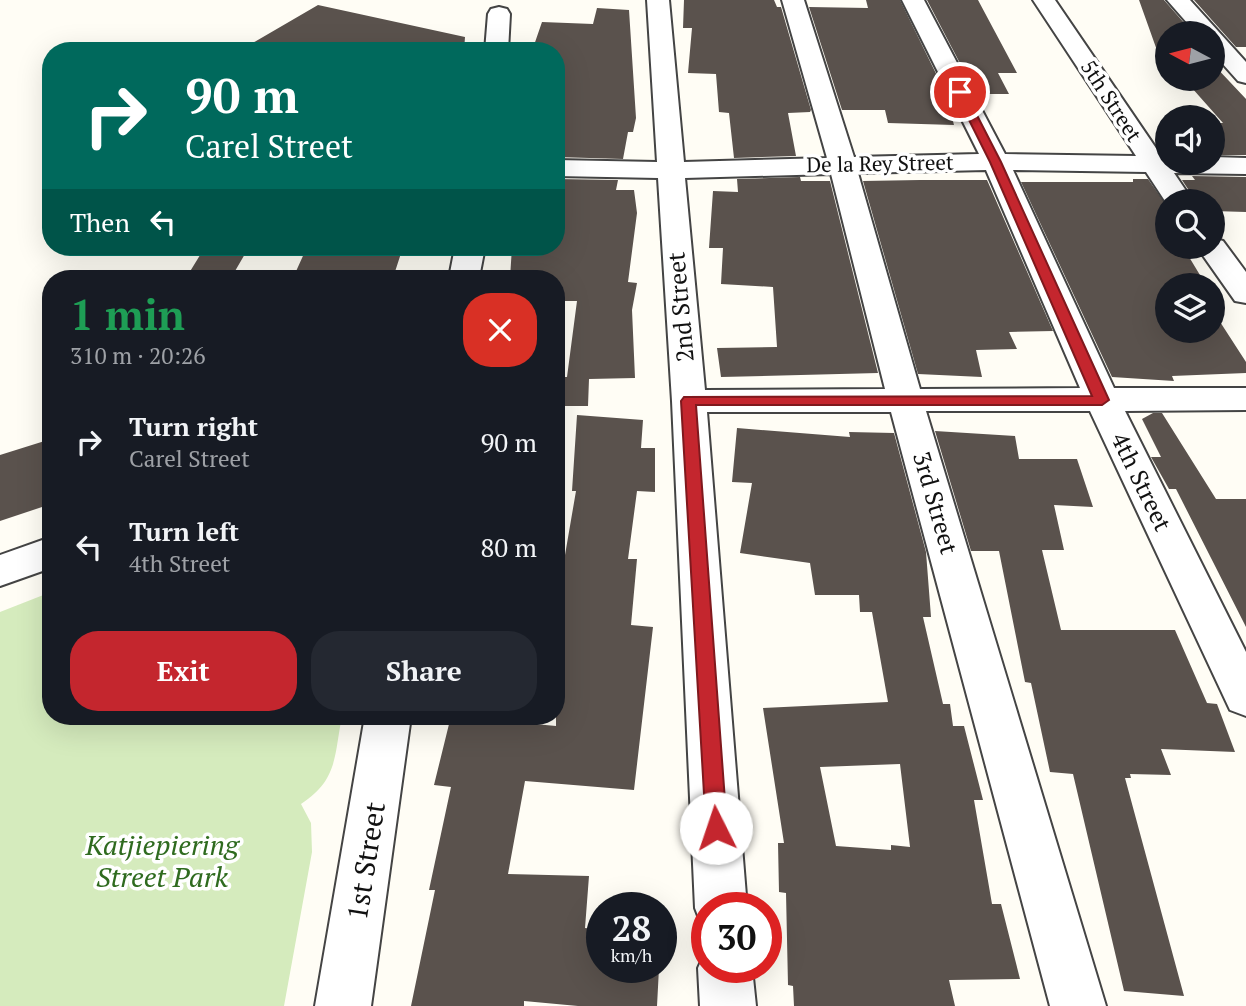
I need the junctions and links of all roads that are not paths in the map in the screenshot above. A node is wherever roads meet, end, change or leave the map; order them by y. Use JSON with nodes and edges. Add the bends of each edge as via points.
{"nodes":[{"id":1,"x":658,"y":0,"type":"edge"},
{"id":2,"x":793,"y":0,"type":"edge"},
{"id":3,"x":913,"y":0,"type":"edge"},
{"id":4,"x":1178,"y":0,"type":"edge"},
{"id":5,"x":1050,"y":8,"type":"edge"},
{"id":6,"x":499,"y":14,"type":"dead end"},
{"id":7,"x":1197,"y":21,"type":"edge"},
{"id":8,"x":497,"y":42,"type":"edge"},
{"id":9,"x":1225,"y":52,"type":"edge"},
{"id":10,"x":1246,"y":76,"type":"edge"},
{"id":11,"x":996,"y":162,"type":"junction"},
{"id":12,"x":842,"y":163,"type":"junction"},
{"id":13,"x":1153,"y":165,"type":"junction"},
{"id":14,"x":1246,"y":166,"type":"edge"},
{"id":15,"x":565,"y":168,"type":"edge"},
{"id":16,"x":670,"y":170,"type":"junction"},
{"id":17,"x":1171,"y":189,"type":"edge"},
{"id":18,"x":1221,"y":259,"type":"edge"},
{"id":19,"x":1246,"y":294,"type":"edge"},
{"id":20,"x":905,"y":398,"type":"junction"},
{"id":21,"x":1246,"y":399,"type":"edge"},
{"id":22,"x":1102,"y":400,"type":"junction"},
{"id":23,"x":689,"y":401,"type":"junction"},
{"id":24,"x":42,"y":555,"type":"edge"},
{"id":25,"x":0,"y":571,"type":"edge"},
{"id":26,"x":1246,"y":697,"type":"edge"},
{"id":27,"x":387,"y":725,"type":"edge"},
{"id":28,"x":721,"y":892,"type":"edge"},
{"id":29,"x":726,"y":983,"type":"edge"},
{"id":30,"x":343,"y":1006,"type":"edge"},
{"id":31,"x":728,"y":1006,"type":"edge"},
{"id":32,"x":1078,"y":1006,"type":"edge"}],
"edges":[{"from":1,"to":16,"type":"street","name":"2nd Street"},
{"from":2,"to":12,"type":"street","name":"3rd Street"},
{"from":3,"to":11,"type":"street","name":"4th Street"},
{"from":4,"to":7,"type":"street"},
{"from":5,"to":13,"type":"street","name":"5th Street"},
{"from":6,"to":8,"type":"street"},
{"from":9,"to":10,"type":"street"},
{"from":11,"to":12,"type":"street","name":"De la Rey Street"},
{"from":11,"to":13,"type":"street","name":"De la Rey Street"},
{"from":11,"to":22,"type":"street","name":"4th Street"},
{"from":12,"to":16,"type":"street","name":"De la Rey Street"},
{"from":12,"to":20,"type":"street","name":"3rd Street"},
{"from":13,"to":14,"type":"street","name":"De la Rey Street"},
{"from":13,"to":17,"type":"street","name":"5th Street"},
{"from":15,"to":16,"type":"street","name":"De la Rey Street"},
{"from":16,"to":23,"type":"street","name":"2nd Street"},
{"from":18,"to":19,"type":"street"},
{"from":20,"to":22,"type":"street"},
{"from":20,"to":23,"type":"street"},
{"from":20,"to":32,"type":"street","name":"3rd Street"},
{"from":21,"to":22,"type":"street"},
{"from":22,"to":26,"type":"street","name":"4th Street"},
{"from":23,"to":28,"type":"street","name":"2nd Street"},
{"from":24,"to":25,"type":"street"},
{"from":27,"to":30,"type":"street","name":"1st Street"},
{"from":29,"to":31,"type":"street"}]}
